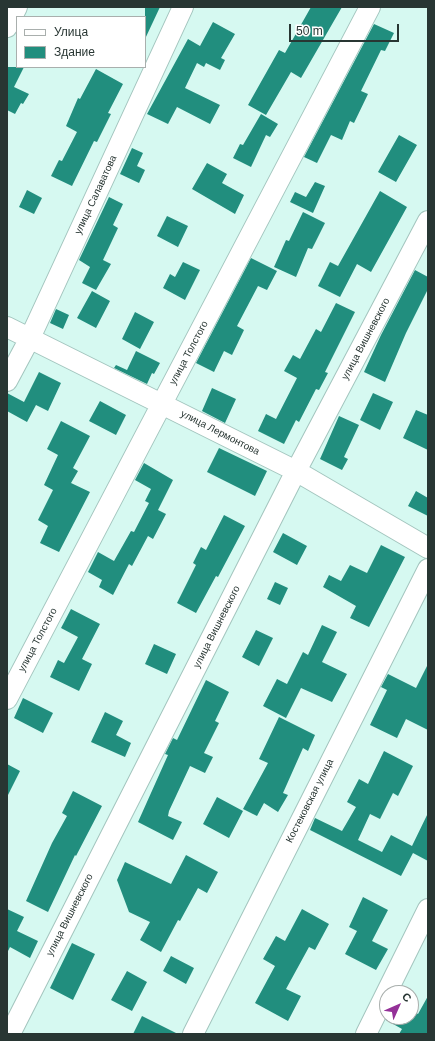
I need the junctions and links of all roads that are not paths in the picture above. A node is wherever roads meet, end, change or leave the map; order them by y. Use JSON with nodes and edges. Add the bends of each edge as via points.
{"nodes":[{"id":1,"x":17,"y":7,"type":"edge"},
{"id":2,"x":183,"y":7,"type":"edge"},
{"id":3,"x":370,"y":7,"type":"edge"},
{"id":4,"x":7,"y":27,"type":"edge"},
{"id":5,"x":428,"y":221,"type":"edge"},
{"id":6,"x":7,"y":327,"type":"edge"},
{"id":7,"x":30,"y":338,"type":"junction"},
{"id":8,"x":7,"y":381,"type":"edge"},
{"id":9,"x":162,"y":404,"type":"junction"},
{"id":10,"x":296,"y":471,"type":"junction"},
{"id":11,"x":428,"y":548,"type":"edge"},
{"id":12,"x":428,"y":569,"type":"edge"},
{"id":13,"x":7,"y":700,"type":"edge"},
{"id":14,"x":428,"y":909,"type":"edge"},
{"id":15,"x":10,"y":1034,"type":"edge"},
{"id":16,"x":193,"y":1034,"type":"edge"},
{"id":17,"x":366,"y":1034,"type":"edge"}],
"edges":[{"from":1,"to":4,"type":"street"},
{"from":2,"to":7,"type":"street","name":"улица Салаватова"},
{"from":3,"to":9,"type":"street","name":"улица Толстого"},
{"from":5,"to":10,"type":"street","name":"улица Вишневского"},
{"from":6,"to":7,"type":"street","name":"улица Лермонтова"},
{"from":7,"to":8,"type":"street","name":"улица Салаватова"},
{"from":7,"to":9,"type":"street","name":"улица Лермонтова"},
{"from":9,"to":10,"type":"street","name":"улица Лермонтова"},
{"from":9,"to":13,"type":"street","name":"улица Толстого"},
{"from":10,"to":11,"type":"street","name":"улица Лермонтова"},
{"from":10,"to":15,"type":"street","name":"улица Вишневского"},
{"from":12,"to":16,"type":"street","name":"Костековская улица"},
{"from":14,"to":17,"type":"street"}]}
